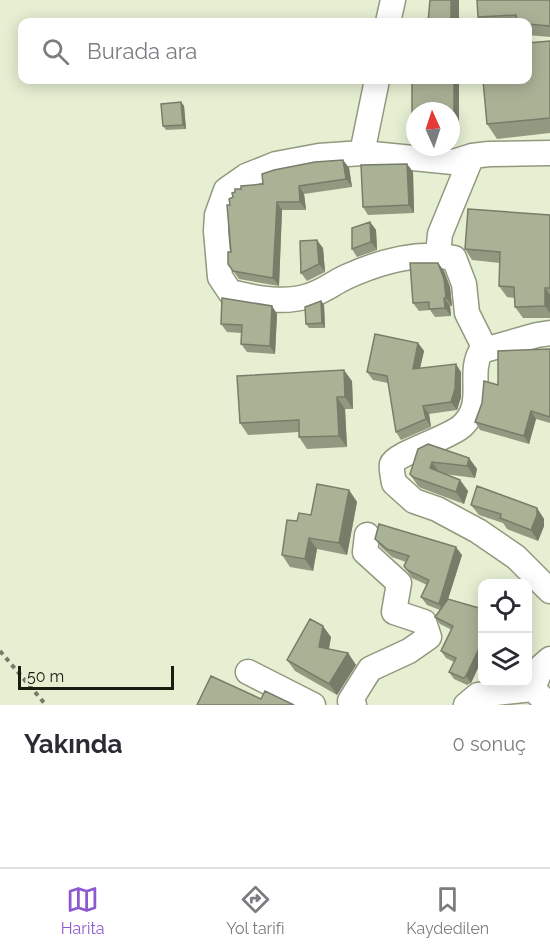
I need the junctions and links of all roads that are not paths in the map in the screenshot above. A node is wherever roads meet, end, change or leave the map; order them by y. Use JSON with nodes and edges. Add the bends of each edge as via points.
{"nodes":[{"id":1,"x":393,"y":0,"type":"edge"},
{"id":2,"x":389,"y":18,"type":"edge"},
{"id":3,"x":376,"y":84,"type":"edge"},
{"id":4,"x":362,"y":153,"type":"junction"},
{"id":5,"x":550,"y":153,"type":"edge"},
{"id":6,"x":472,"y":156,"type":"junction"},
{"id":7,"x":438,"y":255,"type":"junction"},
{"id":8,"x":550,"y":333,"type":"edge"},
{"id":9,"x":486,"y":349,"type":"junction"},
{"id":10,"x":367,"y":534,"type":"dead end"},
{"id":11,"x":550,"y":591,"type":"edge"},
{"id":12,"x":550,"y":659,"type":"edge"},
{"id":13,"x":248,"y":672,"type":"dead end"},
{"id":14,"x":541,"y":697,"type":"edge"},
{"id":15,"x":350,"y":704,"type":"edge"},
{"id":16,"x":313,"y":705,"type":"edge"},
{"id":17,"x":466,"y":705,"type":"edge"}],
"edges":[{"from":1,"to":2,"type":"street"},
{"from":3,"to":4,"type":"street"},
{"from":4,"to":6,"type":"street","via":[[453,162]]},
{"from":4,"to":7,"type":"street","via":[[276,164],[246,176],[226,190],[216,231],[220,277],[230,292],[282,300],[306,297],[380,265]]},
{"from":5,"to":6,"type":"street"},
{"from":6,"to":7,"type":"street","via":[[440,234]]},
{"from":7,"to":9,"type":"street","via":[[454,258],[464,284],[467,313]]},
{"from":8,"to":9,"type":"street"},
{"from":9,"to":11,"type":"street","via":[[477,358],[472,413],[462,426],[437,441],[396,458],[392,465],[393,483],[414,501],[478,531],[516,557]]},
{"from":10,"to":15,"type":"street","via":[[365,552],[399,583],[394,612],[424,622],[429,638],[370,669]]},
{"from":12,"to":14,"type":"street","via":[[542,666]]},
{"from":13,"to":16,"type":"street"},
{"from":14,"to":17,"type":"street","via":[[478,695]]}]}
